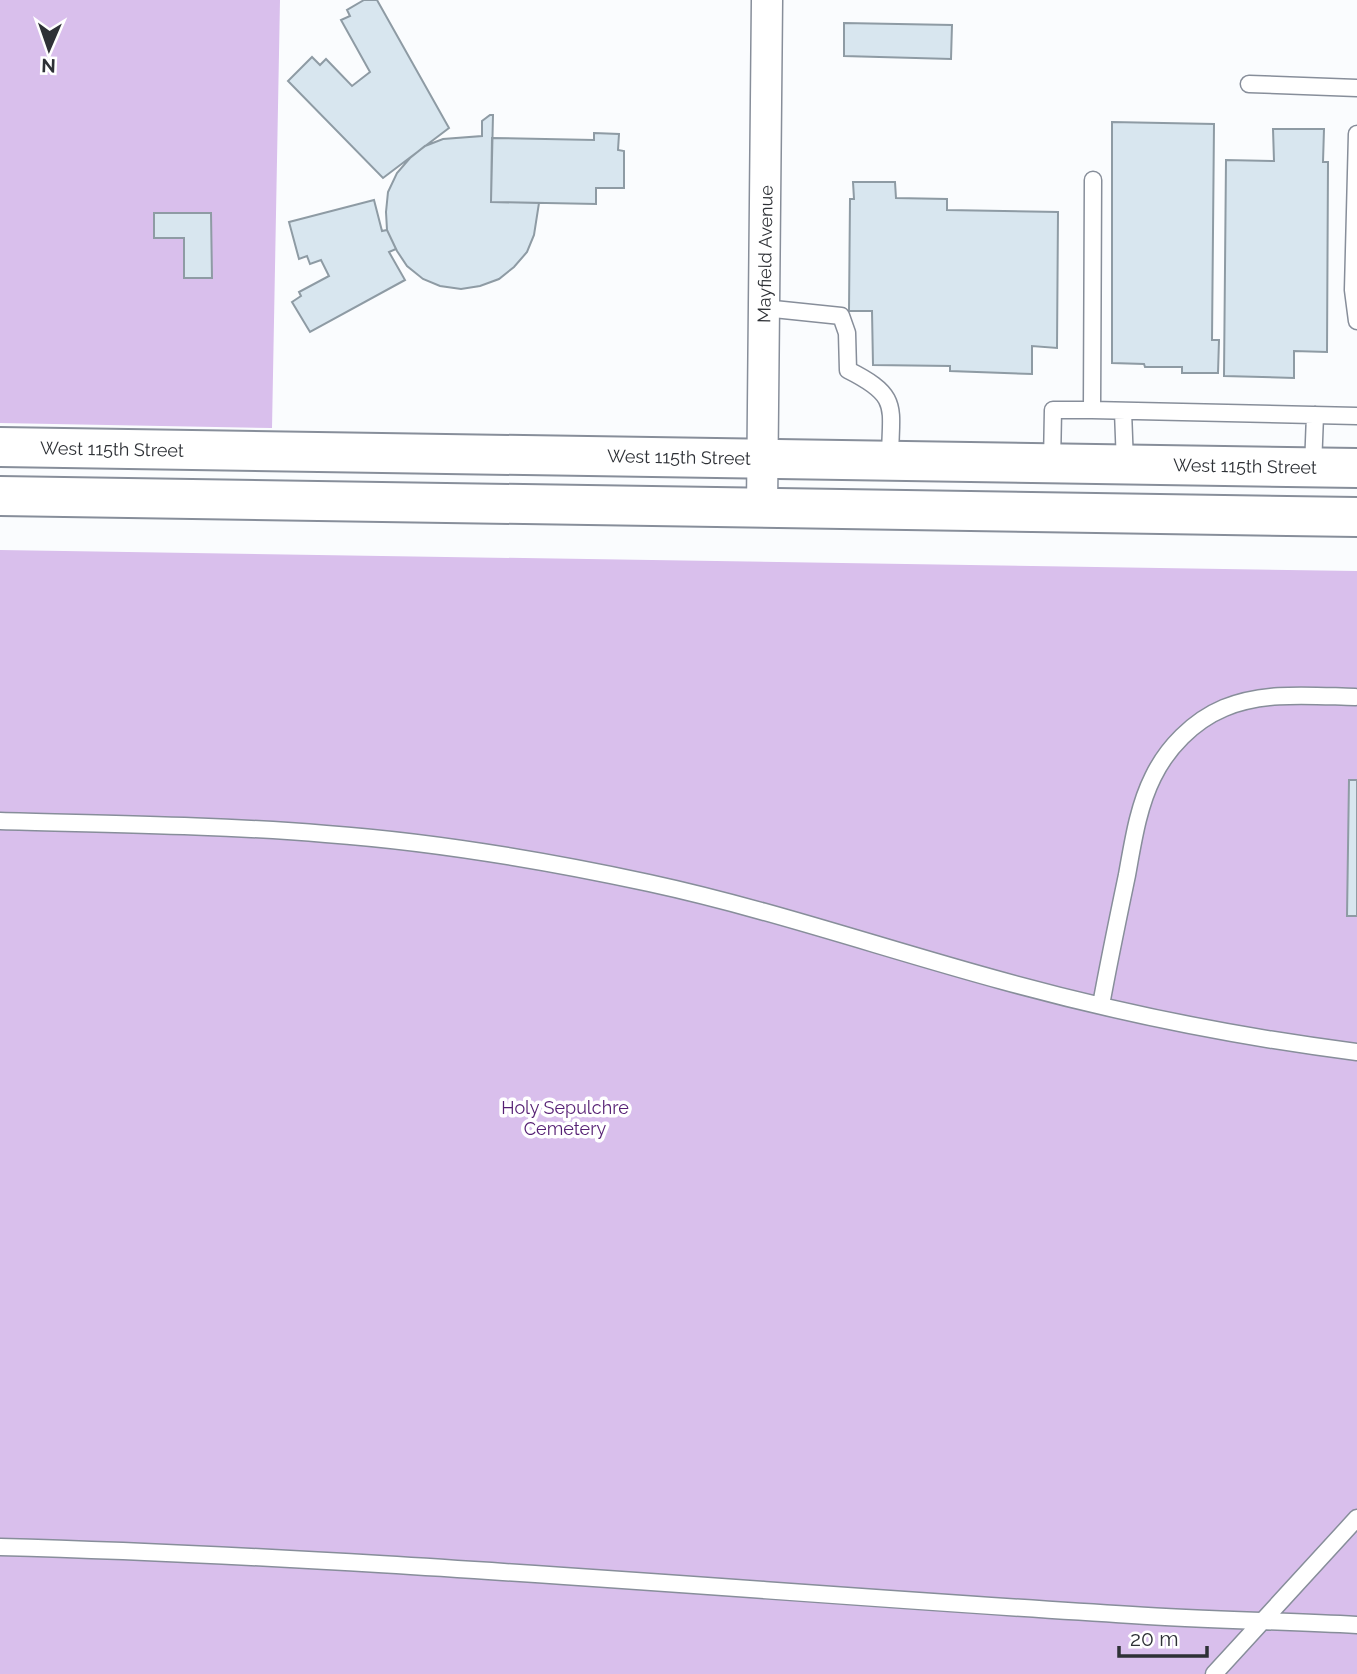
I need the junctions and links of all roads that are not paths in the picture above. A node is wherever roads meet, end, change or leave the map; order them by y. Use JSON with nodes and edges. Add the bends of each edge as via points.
{"nodes":[{"id":1,"x":767,"y":0,"type":"edge"},
{"id":2,"x":1249,"y":84,"type":"dead end"},
{"id":3,"x":1357,"y":88,"type":"edge"},
{"id":4,"x":1357,"y":134,"type":"edge"},
{"id":5,"x":1093,"y":180,"type":"dead end"},
{"id":6,"x":764,"y":308,"type":"junction"},
{"id":7,"x":1357,"y":321,"type":"edge"},
{"id":8,"x":1091,"y":410,"type":"junction"},
{"id":9,"x":1123,"y":411,"type":"junction"},
{"id":10,"x":1315,"y":415,"type":"junction"},
{"id":11,"x":1357,"y":416,"type":"edge"},
{"id":12,"x":0,"y":447,"type":"edge"},
{"id":13,"x":763,"y":458,"type":"junction"},
{"id":14,"x":890,"y":461,"type":"junction"},
{"id":15,"x":1052,"y":463,"type":"junction"},
{"id":16,"x":1125,"y":464,"type":"junction"},
{"id":17,"x":1313,"y":467,"type":"junction"},
{"id":18,"x":1357,"y":468,"type":"edge"},
{"id":19,"x":0,"y":496,"type":"edge"},
{"id":20,"x":762,"y":508,"type":"junction"},
{"id":21,"x":1357,"y":517,"type":"edge"},
{"id":22,"x":1355,"y":697,"type":"dead end"},
{"id":23,"x":0,"y":821,"type":"edge"},
{"id":24,"x":1101,"y":1005,"type":"junction"},
{"id":25,"x":1357,"y":1052,"type":"edge"},
{"id":26,"x":1357,"y":1518,"type":"edge"},
{"id":27,"x":0,"y":1547,"type":"edge"},
{"id":28,"x":1264,"y":1621,"type":"junction"},
{"id":29,"x":1357,"y":1625,"type":"edge"},
{"id":30,"x":1214,"y":1674,"type":"edge"}],
"edges":[{"from":1,"to":6,"type":"street","name":"Mayfield Avenue"},
{"from":2,"to":3,"type":"lane"},
{"from":4,"to":7,"type":"lane","via":[[1353,290]]},
{"from":5,"to":8,"type":"lane"},
{"from":6,"to":13,"type":"street","name":"Mayfield Avenue"},
{"from":6,"to":14,"type":"lane","via":[[841,316],[847,332],[848,370],[879,387],[890,401]]},
{"from":8,"to":9,"type":"lane"},
{"from":8,"to":15,"type":"lane","via":[[1053,410]]},
{"from":9,"to":10,"type":"lane"},
{"from":9,"to":16,"type":"lane"},
{"from":10,"to":11,"type":"lane"},
{"from":10,"to":17,"type":"lane"},
{"from":12,"to":13,"type":"street","name":"West 115th Street"},
{"from":13,"to":14,"type":"street","name":"West 115th Street"},
{"from":13,"to":20,"type":"street","name":"Mayfield Avenue"},
{"from":14,"to":15,"type":"street","name":"West 115th Street"},
{"from":15,"to":16,"type":"street","name":"West 115th Street"},
{"from":16,"to":17,"type":"street","name":"West 115th Street"},
{"from":17,"to":18,"type":"street","name":"West 115th Street"},
{"from":19,"to":20,"type":"street"},
{"from":20,"to":21,"type":"street"},
{"from":22,"to":24,"type":"lane","via":[[1287,696],[1233,705],[1191,728],[1169,751],[1152,779],[1137,824]]},
{"from":23,"to":24,"type":"lane","via":[[327,834],[560,864],[728,902]]},
{"from":24,"to":25,"type":"lane"},
{"from":26,"to":28,"type":"lane"},
{"from":27,"to":28,"type":"lane","via":[[433,1567]]},
{"from":28,"to":29,"type":"lane"},
{"from":28,"to":30,"type":"lane"}]}
